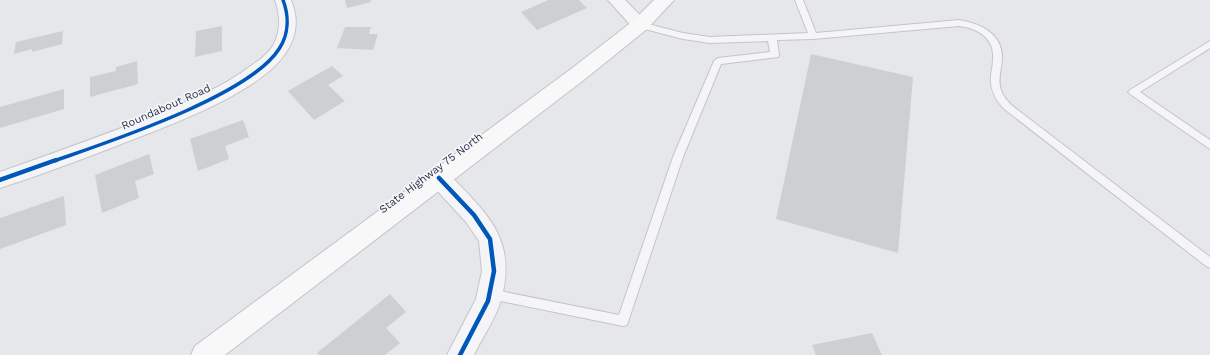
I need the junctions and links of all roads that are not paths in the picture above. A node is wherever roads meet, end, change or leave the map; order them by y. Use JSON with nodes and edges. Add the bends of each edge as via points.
{"nodes":[{"id":1,"x":283,"y":0,"type":"edge"},
{"id":2,"x":616,"y":0,"type":"edge"},
{"id":3,"x":665,"y":0,"type":"edge"},
{"id":4,"x":800,"y":0,"type":"edge"},
{"id":5,"x":640,"y":26,"type":"junction"},
{"id":6,"x":813,"y":36,"type":"junction"},
{"id":7,"x":772,"y":38,"type":"junction"},
{"id":8,"x":1210,"y":44,"type":"edge"},
{"id":9,"x":1210,"y":145,"type":"edge"},
{"id":10,"x":439,"y":178,"type":"junction"},
{"id":11,"x":0,"y":180,"type":"edge"},
{"id":12,"x":1210,"y":263,"type":"edge"},
{"id":13,"x":490,"y":294,"type":"junction"},
{"id":14,"x":204,"y":355,"type":"edge"},
{"id":15,"x":460,"y":355,"type":"edge"}],
"edges":[{"from":1,"to":11,"type":"street","name":"Roundabout Road","via":[[288,23],[286,38],[275,56],[249,76],[204,103]]},
{"from":2,"to":5,"type":"street"},
{"from":3,"to":5,"type":"main road","name":"State Highway 75 North"},
{"from":4,"to":6,"type":"lane"},
{"from":5,"to":7,"type":"lane","via":[[698,39],[720,41]]},
{"from":5,"to":10,"type":"main road","name":"State Highway 75 North"},
{"from":6,"to":7,"type":"lane"},
{"from":6,"to":12,"type":"lane","via":[[959,23],[978,27],[993,39],[997,48],[995,87],[1005,104]]},
{"from":7,"to":13,"type":"lane","via":[[775,55],[718,61],[678,158],[624,321]]},
{"from":8,"to":9,"type":"lane","via":[[1132,92]]},
{"from":10,"to":13,"type":"street","via":[[474,215],[490,239],[494,270]]},
{"from":10,"to":14,"type":"main road","name":"State Highway 75 North"},
{"from":13,"to":15,"type":"street"}]}
